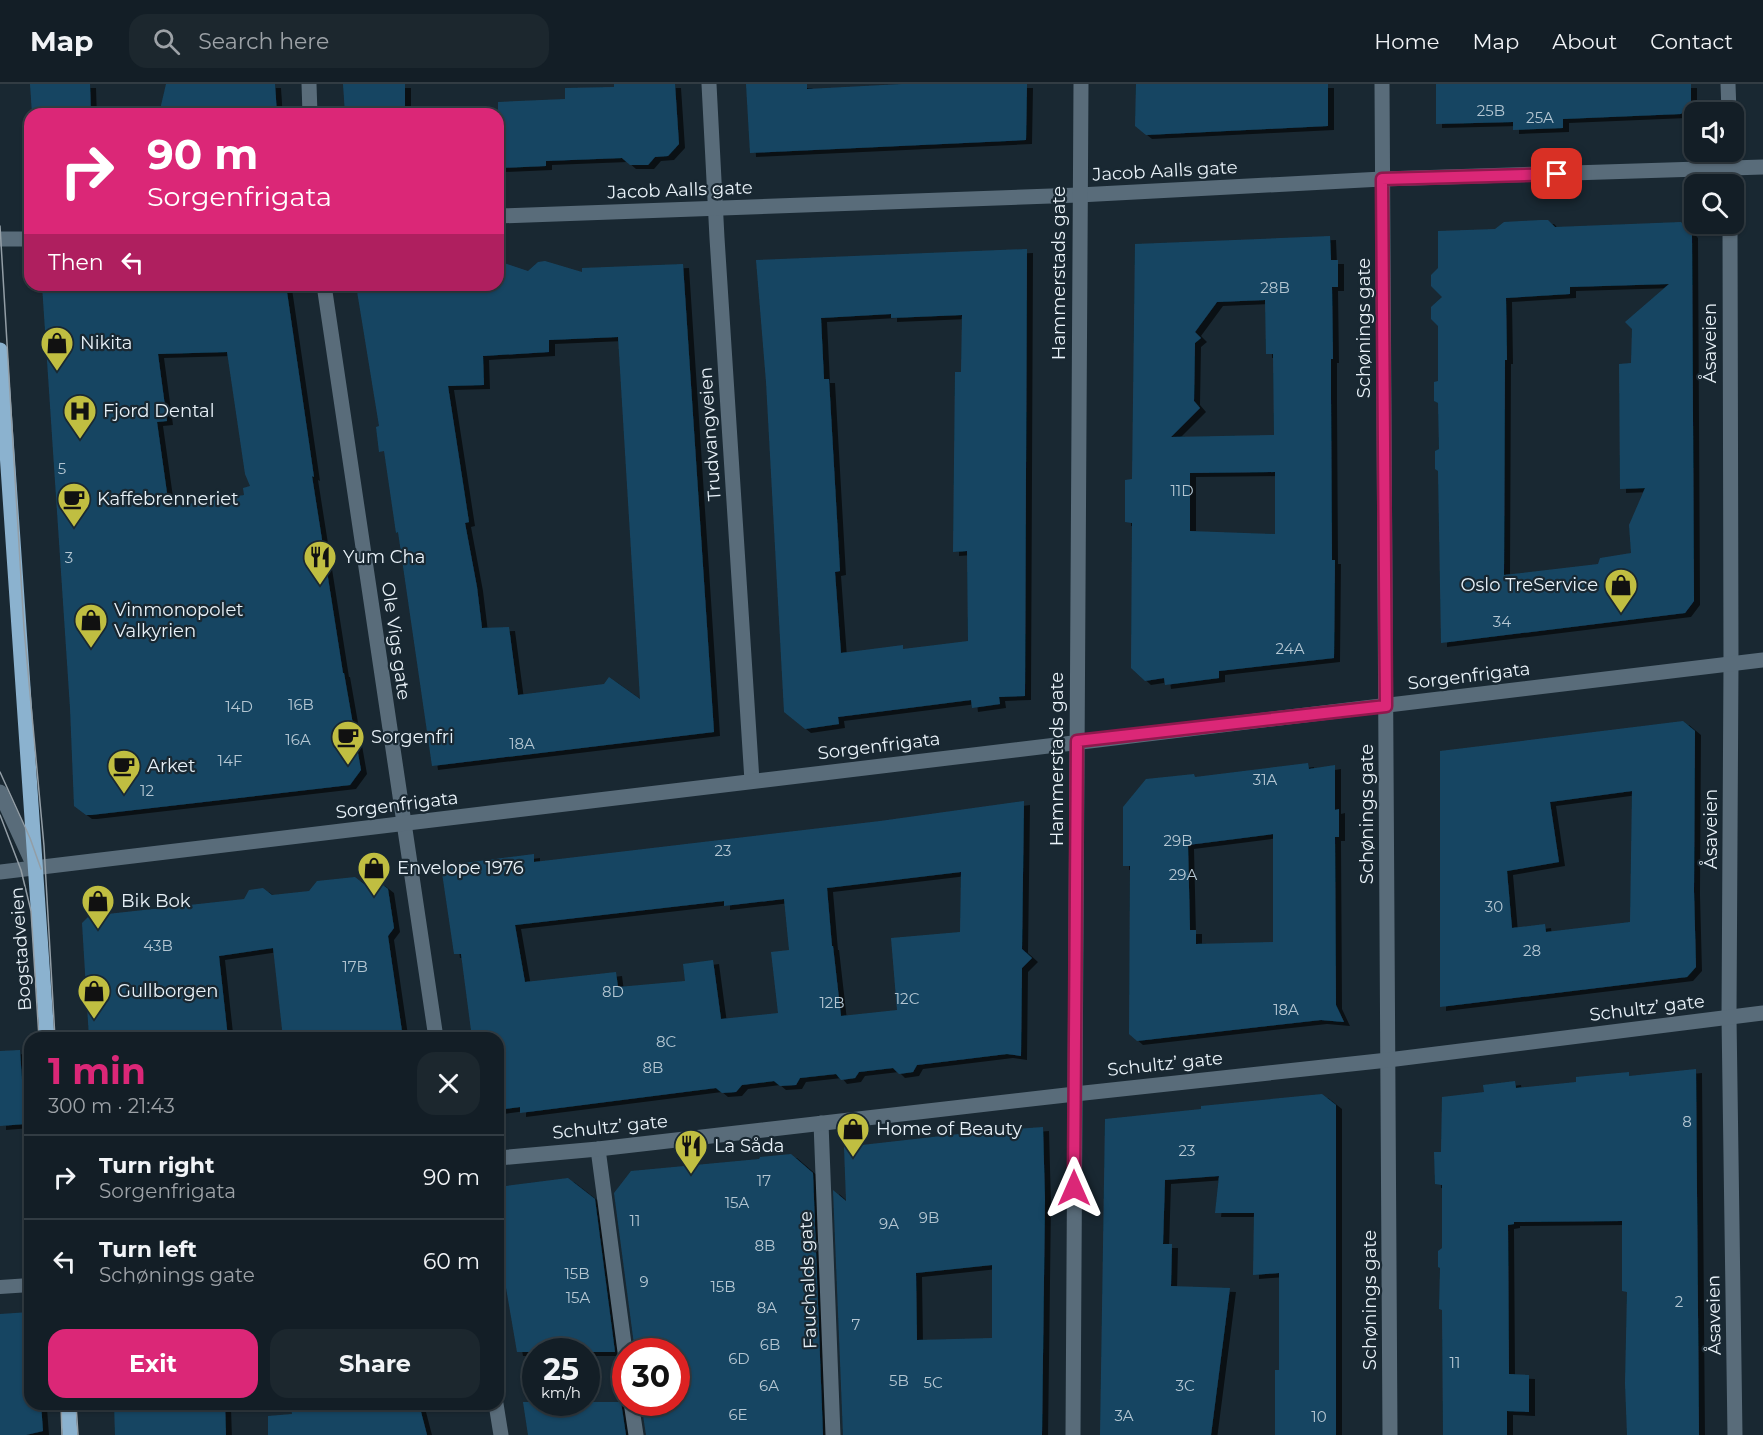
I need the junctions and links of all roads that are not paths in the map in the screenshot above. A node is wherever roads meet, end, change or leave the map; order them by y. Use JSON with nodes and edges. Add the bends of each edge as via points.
{"nodes":[{"id":1,"x":309,"y":84,"type":"edge"},
{"id":2,"x":709,"y":84,"type":"edge"},
{"id":3,"x":1081,"y":84,"type":"edge"},
{"id":4,"x":1382,"y":84,"type":"edge"},
{"id":5,"x":1728,"y":84,"type":"edge"},
{"id":6,"x":1729,"y":102,"type":"edge"},
{"id":7,"x":310,"y":108,"type":"edge"},
{"id":8,"x":1729,"y":162,"type":"edge"},
{"id":9,"x":1763,"y":167,"type":"edge"},
{"id":10,"x":1729,"y":168,"type":"junction"},
{"id":11,"x":1729,"y":174,"type":"edge"},
{"id":12,"x":1382,"y":179,"type":"junction"},
{"id":13,"x":1079,"y":195,"type":"junction"},
{"id":14,"x":715,"y":208,"type":"junction"},
{"id":15,"x":504,"y":216,"type":"edge"},
{"id":16,"x":1730,"y":234,"type":"edge"},
{"id":17,"x":0,"y":239,"type":"edge"},
{"id":18,"x":24,"y":239,"type":"edge"},
{"id":19,"x":325,"y":291,"type":"edge"},
{"id":20,"x":0,"y":350,"type":"edge"},
{"id":21,"x":1763,"y":660,"type":"edge"},
{"id":22,"x":1731,"y":663,"type":"junction"},
{"id":23,"x":1386,"y":706,"type":"junction"},
{"id":24,"x":1077,"y":741,"type":"junction"},
{"id":25,"x":752,"y":781,"type":"junction"},
{"id":26,"x":0,"y":792,"type":"edge"},
{"id":27,"x":403,"y":824,"type":"junction"},
{"id":28,"x":35,"y":868,"type":"junction"},
{"id":29,"x":0,"y":872,"type":"edge"},
{"id":30,"x":1763,"y":1013,"type":"edge"},
{"id":31,"x":1729,"y":1017,"type":"junction"},
{"id":32,"x":47,"y":1032,"type":"edge"},
{"id":33,"x":435,"y":1032,"type":"edge"},
{"id":34,"x":1388,"y":1060,"type":"junction"},
{"id":35,"x":1075,"y":1094,"type":"junction"},
{"id":36,"x":821,"y":1123,"type":"junction"},
{"id":37,"x":598,"y":1149,"type":"junction"},
{"id":38,"x":504,"y":1157,"type":"edge"},
{"id":39,"x":24,"y":1285,"type":"edge"},
{"id":40,"x":0,"y":1287,"type":"edge"},
{"id":41,"x":623,"y":1338,"type":"edge"},
{"id":42,"x":68,"y":1410,"type":"edge"},
{"id":43,"x":497,"y":1410,"type":"edge"},
{"id":44,"x":633,"y":1416,"type":"edge"},
{"id":45,"x":70,"y":1435,"type":"edge"},
{"id":46,"x":501,"y":1435,"type":"edge"},
{"id":47,"x":636,"y":1435,"type":"edge"},
{"id":48,"x":833,"y":1435,"type":"edge"},
{"id":49,"x":1073,"y":1435,"type":"edge"},
{"id":50,"x":1390,"y":1435,"type":"edge"},
{"id":51,"x":1735,"y":1435,"type":"edge"}],
"edges":[{"from":1,"to":7,"type":"street"},
{"from":2,"to":14,"type":"street","name":"Trudvangveien"},
{"from":3,"to":13,"type":"street","name":"Hammerstads gate"},
{"from":4,"to":12,"type":"street","name":"Schønings gate"},
{"from":5,"to":6,"type":"street"},
{"from":8,"to":10,"type":"street"},
{"from":9,"to":10,"type":"street","name":"Jacob Aalls gate"},
{"from":10,"to":11,"type":"street"},
{"from":10,"to":12,"type":"street","name":"Jacob Aalls gate"},
{"from":12,"to":13,"type":"street","name":"Jacob Aalls gate"},
{"from":12,"to":23,"type":"street","name":"Schønings gate"},
{"from":13,"to":14,"type":"street","name":"Jacob Aalls gate"},
{"from":13,"to":24,"type":"street","name":"Hammerstads gate"},
{"from":14,"to":15,"type":"street","name":"Jacob Aalls gate"},
{"from":14,"to":25,"type":"street","name":"Trudvangveien"},
{"from":16,"to":22,"type":"street","name":"Åsaveien"},
{"from":17,"to":18,"type":"street"},
{"from":19,"to":27,"type":"street","name":"Ole Vigs gate"},
{"from":20,"to":28,"type":"main road"},
{"from":21,"to":22,"type":"street","name":"Sorgenfrigata"},
{"from":22,"to":23,"type":"street","name":"Sorgenfrigata"},
{"from":22,"to":31,"type":"street","name":"Åsaveien"},
{"from":23,"to":24,"type":"street","name":"Sorgenfrigata"},
{"from":23,"to":34,"type":"street","name":"Schønings gate"},
{"from":24,"to":25,"type":"street","name":"Sorgenfrigata"},
{"from":24,"to":35,"type":"street","name":"Hammerstads gate"},
{"from":25,"to":27,"type":"street","name":"Sorgenfrigata"},
{"from":26,"to":28,"type":"street","name":"Bogstadveien"},
{"from":27,"to":28,"type":"street","name":"Sorgenfrigata"},
{"from":27,"to":33,"type":"street","name":"Ole Vigs gate"},
{"from":28,"to":29,"type":"street","name":"Sorgenfrigata"},
{"from":28,"to":32,"type":"main road","name":"Bogstadveien"},
{"from":30,"to":31,"type":"street","name":"Schultz’ gate"},
{"from":31,"to":34,"type":"street","name":"Schultz’ gate"},
{"from":31,"to":51,"type":"street","name":"Åsaveien"},
{"from":34,"to":35,"type":"street","name":"Schultz’ gate"},
{"from":34,"to":50,"type":"street","name":"Schønings gate"},
{"from":35,"to":36,"type":"street","name":"Schultz’ gate"},
{"from":35,"to":49,"type":"street","name":"Hammerstads gate"},
{"from":36,"to":37,"type":"street","name":"Schultz’ gate"},
{"from":36,"to":48,"type":"street","name":"Fauchalds gate"},
{"from":37,"to":38,"type":"street","name":"Schultz’ gate"},
{"from":37,"to":41,"type":"street"},
{"from":39,"to":40,"type":"lane"},
{"from":42,"to":45,"type":"main road"},
{"from":43,"to":46,"type":"street"},
{"from":44,"to":47,"type":"street"}]}
